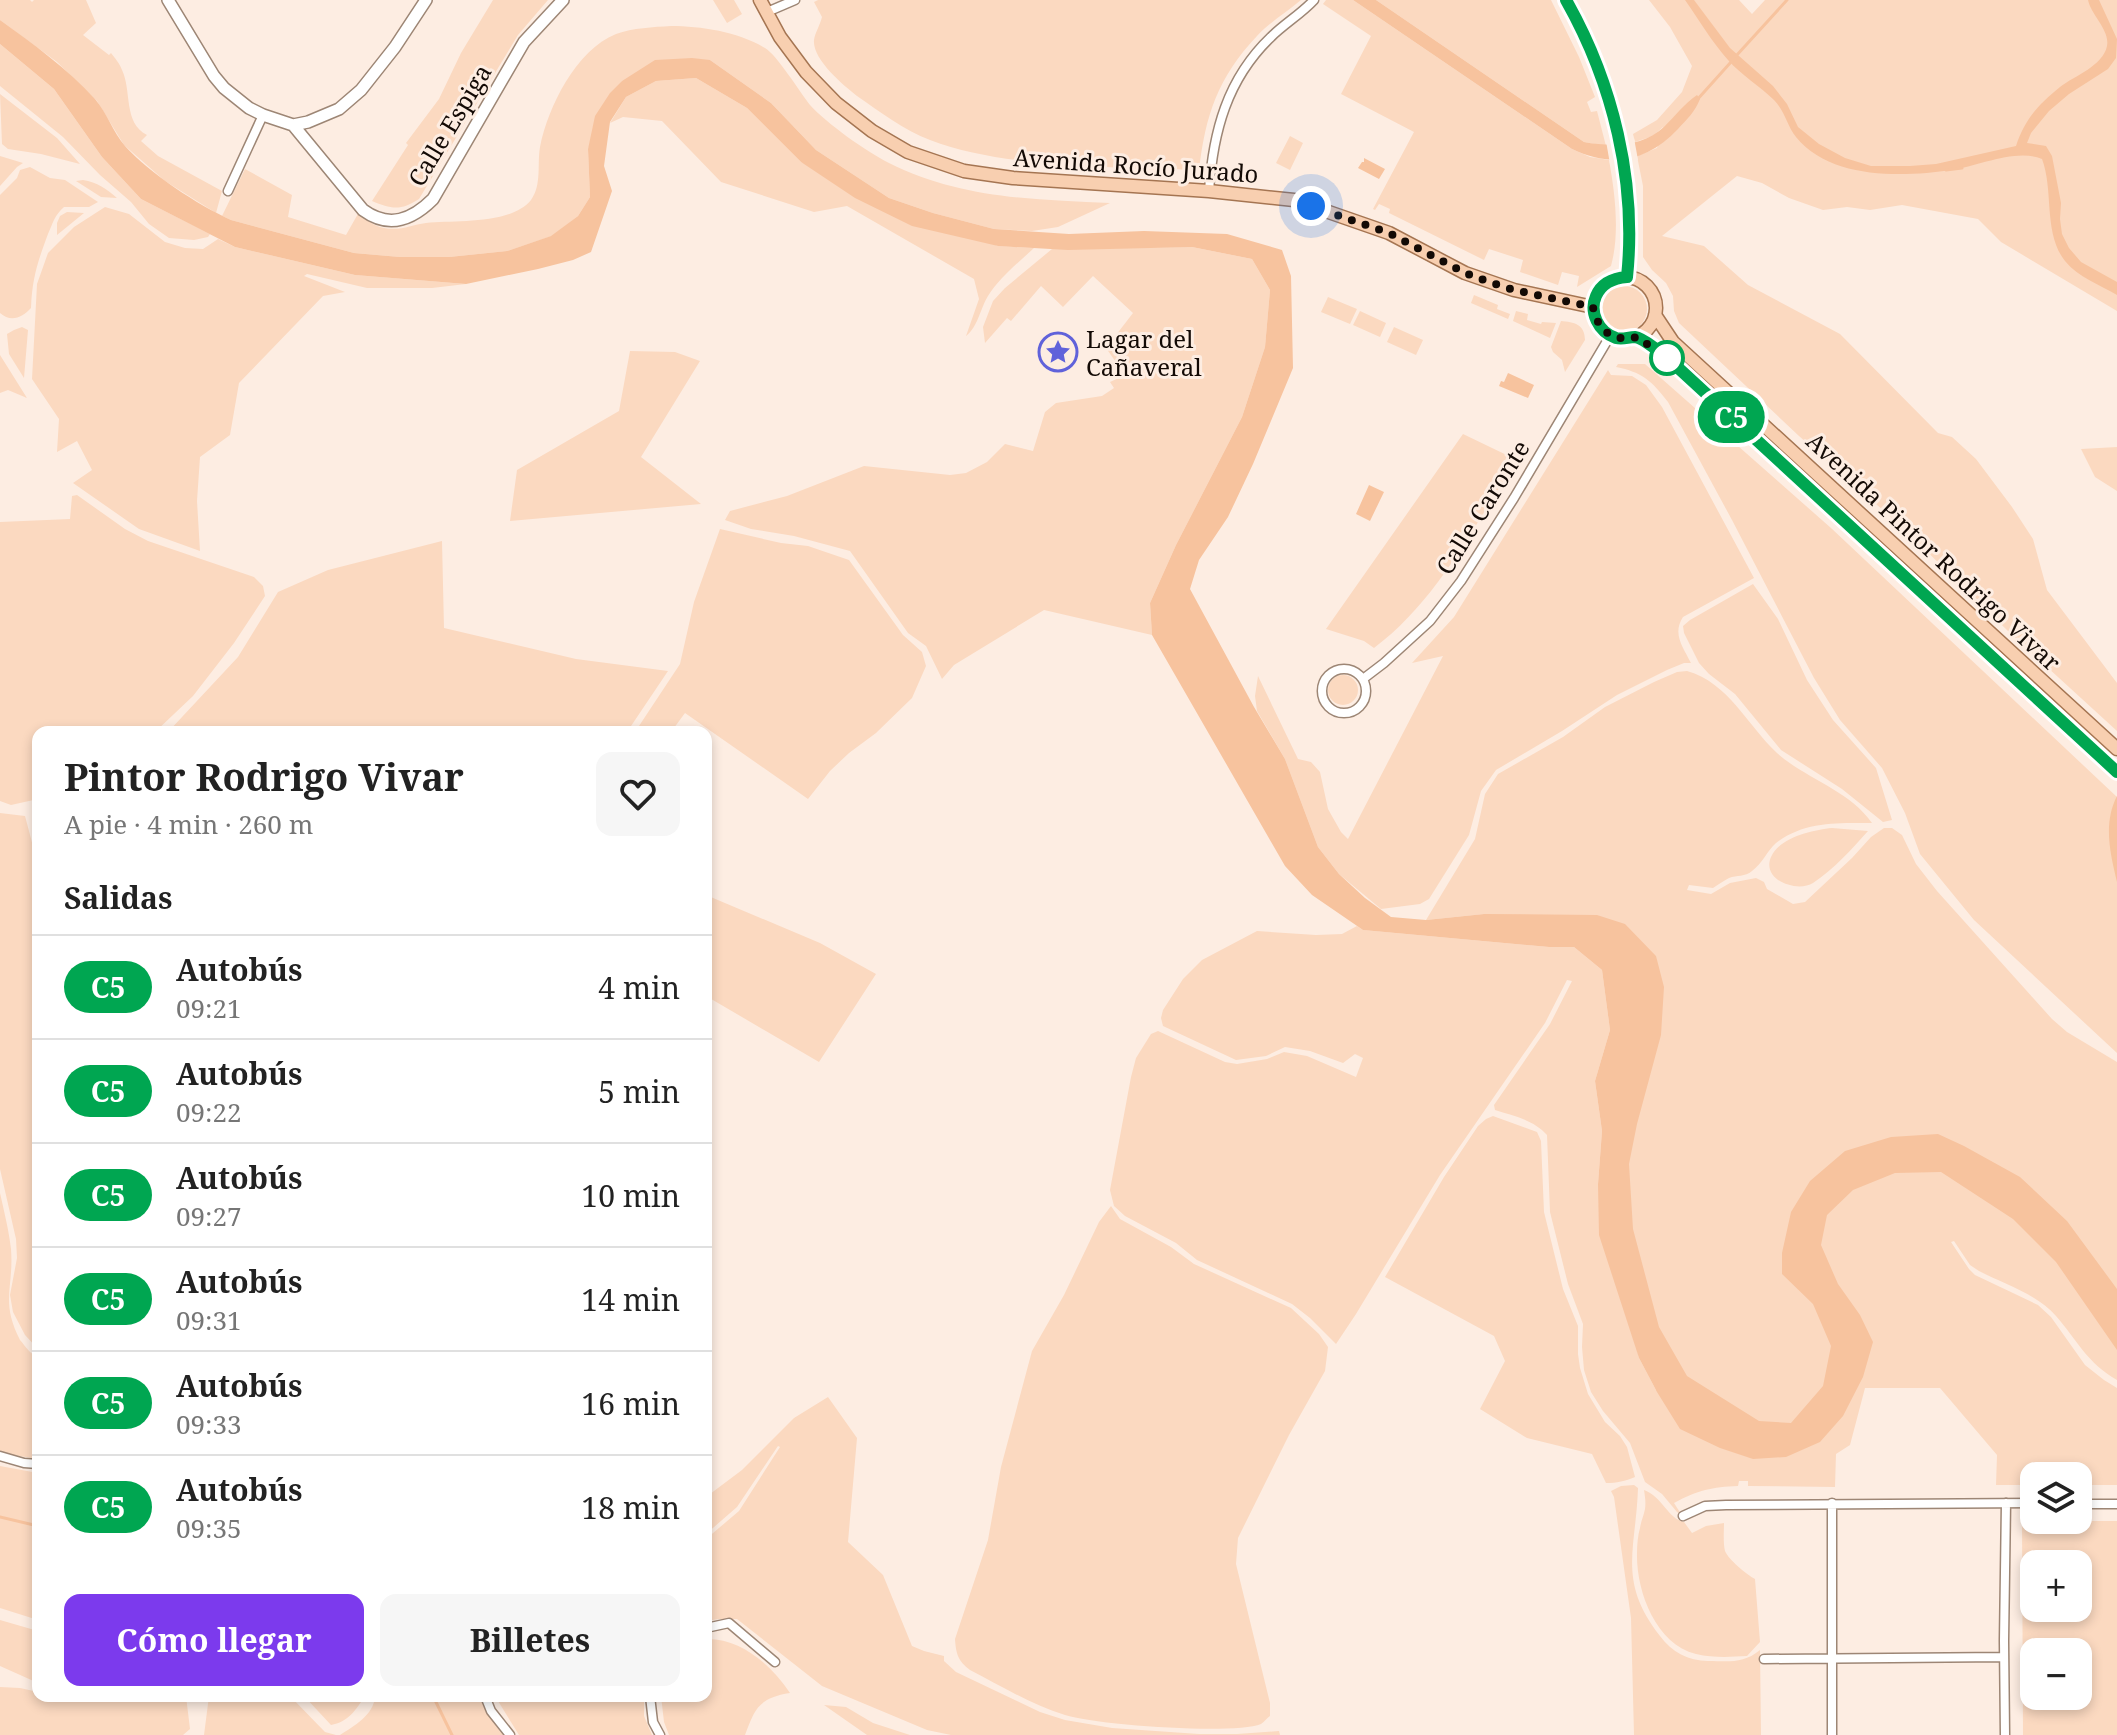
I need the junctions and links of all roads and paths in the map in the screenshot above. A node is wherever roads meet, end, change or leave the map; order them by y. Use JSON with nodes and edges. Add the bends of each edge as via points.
{"nodes":[{"id":1,"x":168,"y":0,"type":"edge"},
{"id":2,"x":426,"y":0,"type":"edge"},
{"id":3,"x":563,"y":0,"type":"edge"},
{"id":4,"x":795,"y":0,"type":"edge"},
{"id":5,"x":1314,"y":0,"type":"edge"},
{"id":6,"x":1566,"y":0,"type":"edge"},
{"id":7,"x":763,"y":4,"type":"edge"},
{"id":8,"x":263,"y":115,"type":"junction"},
{"id":9,"x":293,"y":125,"type":"junction"},
{"id":10,"x":228,"y":191,"type":"dead end"},
{"id":11,"x":1209,"y":191,"type":"junction"},
{"id":12,"x":1627,"y":277,"type":"junction"},
{"id":13,"x":1593,"y":307,"type":"junction"},
{"id":14,"x":1655,"y":315,"type":"junction"},
{"id":15,"x":1610,"y":336,"type":"junction"},
{"id":16,"x":1637,"y":337,"type":"junction"},
{"id":17,"x":1363,"y":679,"type":"junction"},
{"id":18,"x":2117,"y":749,"type":"edge"},
{"id":19,"x":2117,"y":772,"type":"edge"},
{"id":20,"x":0,"y":1456,"type":"edge"},
{"id":21,"x":32,"y":1463,"type":"edge"},
{"id":22,"x":1832,"y":1503,"type":"junction"},
{"id":23,"x":2006,"y":1503,"type":"junction"},
{"id":24,"x":2020,"y":1503,"type":"edge"},
{"id":25,"x":2092,"y":1504,"type":"edge"},
{"id":26,"x":2117,"y":1504,"type":"edge"},
{"id":27,"x":1683,"y":1516,"type":"dead end"},
{"id":28,"x":712,"y":1627,"type":"edge"},
{"id":29,"x":2004,"y":1657,"type":"junction"},
{"id":30,"x":1832,"y":1658,"type":"junction"},
{"id":31,"x":1764,"y":1659,"type":"dead end"},
{"id":32,"x":775,"y":1662,"type":"dead end"},
{"id":33,"x":487,"y":1702,"type":"edge"},
{"id":34,"x":651,"y":1702,"type":"edge"},
{"id":35,"x":510,"y":1735,"type":"edge"},
{"id":36,"x":660,"y":1735,"type":"edge"},
{"id":37,"x":1832,"y":1735,"type":"edge"},
{"id":38,"x":2005,"y":1735,"type":"edge"}],
"edges":[{"from":1,"to":8,"type":"street","via":[[214,76],[236,99]]},
{"from":2,"to":9,"type":"street","via":[[361,90],[339,109]]},
{"from":3,"to":9,"type":"street","name":"Calle Espiga","via":[[524,42],[433,199],[409,218],[390,221],[363,210]]},
{"from":4,"to":7,"type":"street"},
{"from":5,"to":11,"type":"street","via":[[1273,35],[1242,73],[1223,109]]},
{"from":6,"to":12,"type":"street","via":[[1601,74],[1620,139],[1630,248]]},
{"from":7,"to":11,"type":"main road","name":"Avenida Rocío Jurado","via":[[780,37],[836,103],[908,152],[964,171],[1013,178]]},
{"from":8,"to":9,"type":"street"},
{"from":8,"to":10,"type":"street"},
{"from":11,"to":13,"type":"main road","name":"Avenida Rocío Jurado","via":[[1294,200],[1389,233],[1489,282]]},
{"from":12,"to":13,"type":"main road","via":[[1601,288]]},
{"from":12,"to":14,"type":"main road","via":[[1650,290]]},
{"from":13,"to":15,"type":"main road"},
{"from":14,"to":16,"type":"main road"},
{"from":14,"to":18,"type":"main road","name":"Avenida Pintor Rodrigo Vivar","via":[[1673,342]]},
{"from":15,"to":16,"type":"main road"},
{"from":15,"to":17,"type":"street","name":"Calle Caronte","via":[[1461,581],[1430,621]]},
{"from":16,"to":19,"type":"main road","name":"Avenida Pintor Rodrigo Vivar","via":[[1662,353]]},
{"from":17,"to":17,"type":"street","via":[[1341,669],[1323,684],[1322,697],[1329,708],[1353,712],[1367,692]]},
{"from":20,"to":21,"type":"street"},
{"from":22,"to":23,"type":"street"},
{"from":22,"to":27,"type":"street","via":[[1705,1506]]},
{"from":22,"to":30,"type":"street"},
{"from":23,"to":24,"type":"street"},
{"from":23,"to":29,"type":"street"},
{"from":25,"to":26,"type":"street"},
{"from":28,"to":32,"type":"street","via":[[729,1623]]},
{"from":29,"to":30,"type":"street"},
{"from":29,"to":38,"type":"street"},
{"from":30,"to":31,"type":"street"},
{"from":30,"to":37,"type":"street"},
{"from":33,"to":35,"type":"street"},
{"from":34,"to":36,"type":"street"}]}
